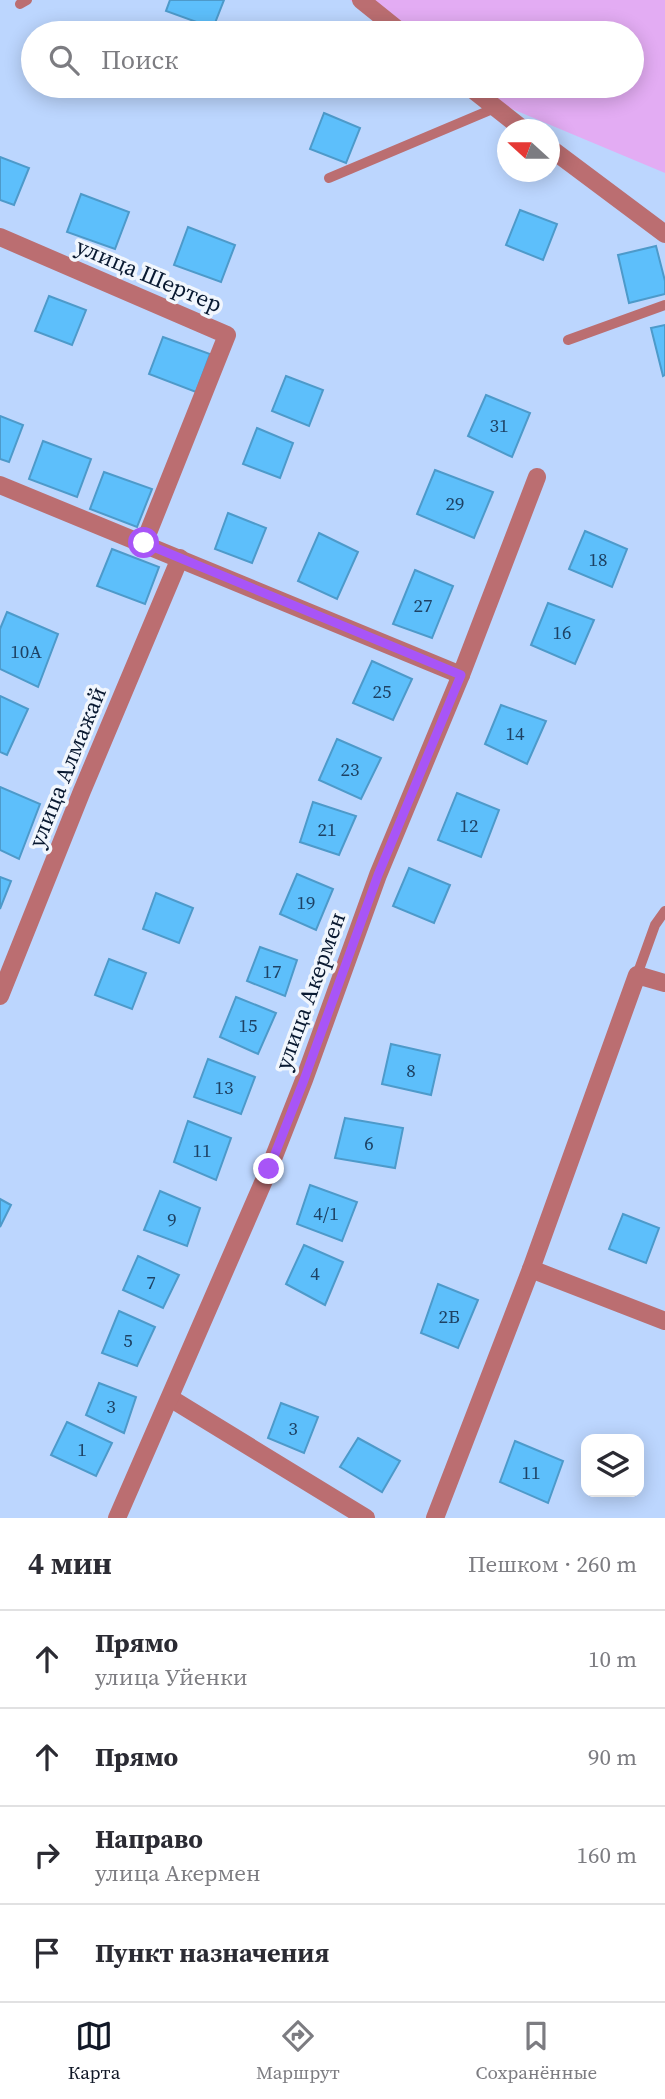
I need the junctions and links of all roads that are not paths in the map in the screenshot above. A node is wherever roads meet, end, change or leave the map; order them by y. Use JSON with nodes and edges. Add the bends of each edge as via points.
{"nodes":[{"id":1,"x":361,"y":0,"type":"edge"},
{"id":2,"x":387,"y":21,"type":"edge"},
{"id":3,"x":483,"y":98,"type":"edge"},
{"id":4,"x":495,"y":108,"type":"junction"},
{"id":5,"x":510,"y":119,"type":"edge"},
{"id":6,"x":560,"y":155,"type":"edge"},
{"id":7,"x":329,"y":178,"type":"dead end"},
{"id":8,"x":665,"y":234,"type":"edge"},
{"id":9,"x":0,"y":237,"type":"edge"},
{"id":10,"x":665,"y":305,"type":"edge"},
{"id":11,"x":568,"y":340,"type":"dead end"},
{"id":12,"x":537,"y":477,"type":"dead end"},
{"id":13,"x":0,"y":485,"type":"edge"},
{"id":14,"x":144,"y":543,"type":"junction"},
{"id":15,"x":180,"y":558,"type":"junction"},
{"id":16,"x":461,"y":675,"type":"junction"},
{"id":17,"x":665,"y":911,"type":"edge"},
{"id":18,"x":636,"y":975,"type":"junction"},
{"id":19,"x":665,"y":983,"type":"edge"},
{"id":20,"x":0,"y":996,"type":"edge"},
{"id":21,"x":531,"y":1269,"type":"junction"},
{"id":22,"x":665,"y":1321,"type":"edge"},
{"id":23,"x":170,"y":1398,"type":"junction"},
{"id":24,"x":117,"y":1518,"type":"edge"},
{"id":25,"x":366,"y":1518,"type":"edge"},
{"id":26,"x":435,"y":1518,"type":"edge"}],
"edges":[{"from":1,"to":2,"type":"street"},
{"from":3,"to":4,"type":"street"},
{"from":4,"to":5,"type":"street"},
{"from":4,"to":7,"type":"lane"},
{"from":6,"to":8,"type":"street"},
{"from":9,"to":14,"type":"street","name":"улица Шертер","via":[[227,335]]},
{"from":10,"to":11,"type":"lane"},
{"from":12,"to":16,"type":"street","name":"улица Акермен"},
{"from":13,"to":14,"type":"street"},
{"from":14,"to":15,"type":"street"},
{"from":15,"to":16,"type":"street"},
{"from":15,"to":20,"type":"street","name":"улица Алмажай"},
{"from":16,"to":23,"type":"street","name":"улица Акермен","via":[[378,875],[269,1169]]},
{"from":17,"to":18,"type":"lane"},
{"from":18,"to":19,"type":"street"},
{"from":18,"to":21,"type":"street"},
{"from":21,"to":22,"type":"street"},
{"from":21,"to":26,"type":"street"},
{"from":23,"to":24,"type":"street","name":"улица Акермен"},
{"from":23,"to":25,"type":"street"}]}
